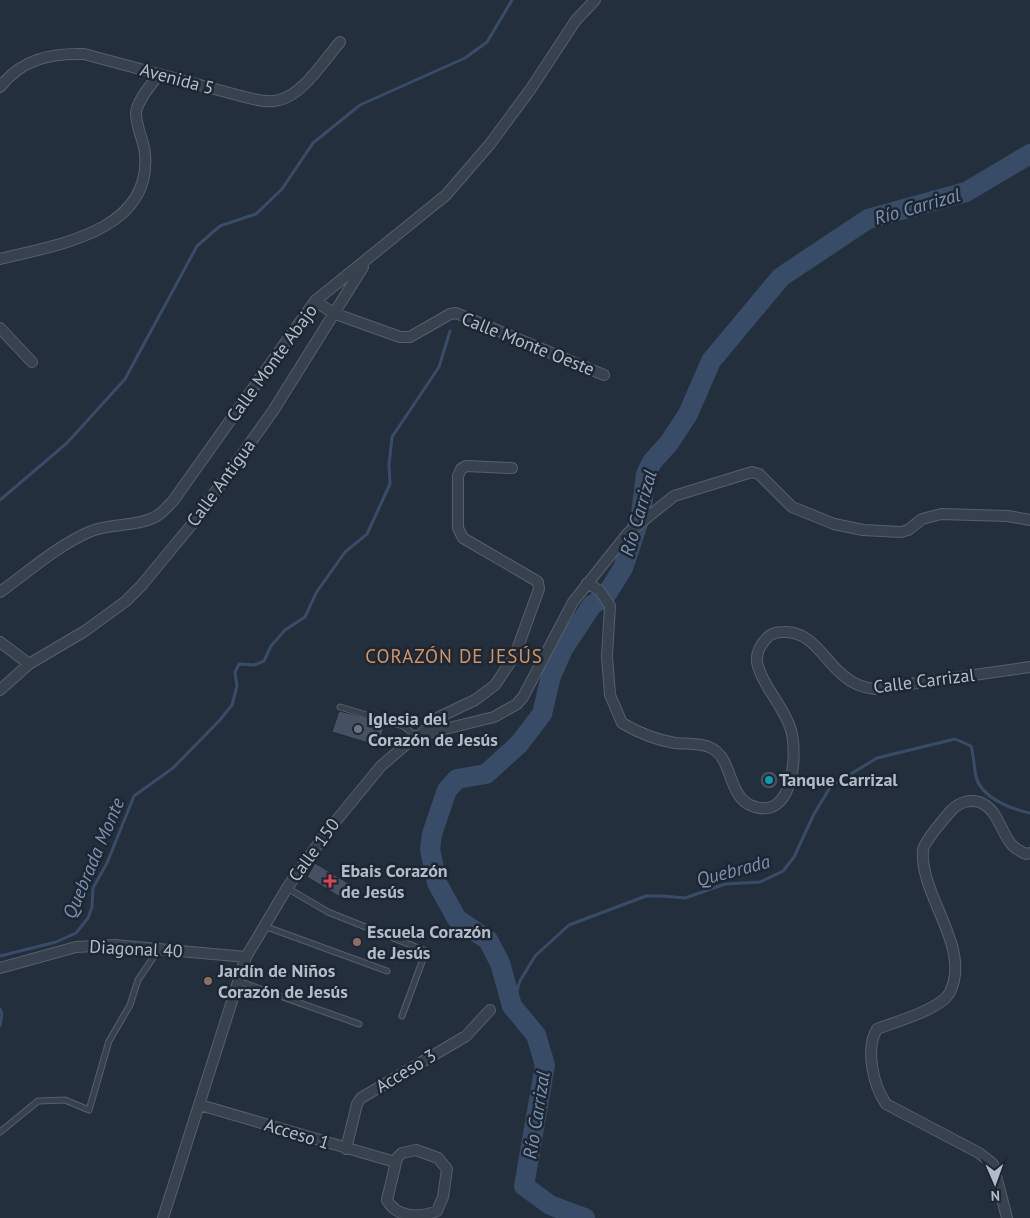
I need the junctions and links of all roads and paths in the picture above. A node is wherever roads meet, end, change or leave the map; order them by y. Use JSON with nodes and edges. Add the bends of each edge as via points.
{"nodes":[{"id":1,"x":595,"y":0,"type":"edge"},
{"id":2,"x":340,"y":42,"type":"dead end"},
{"id":3,"x":159,"y":74,"type":"junction"},
{"id":4,"x":0,"y":87,"type":"edge"},
{"id":5,"x":0,"y":259,"type":"edge"},
{"id":6,"x":368,"y":259,"type":"junction"},
{"id":7,"x":315,"y":301,"type":"junction"},
{"id":8,"x":333,"y":313,"type":"junction"},
{"id":9,"x":0,"y":328,"type":"edge"},
{"id":10,"x":32,"y":362,"type":"dead end"},
{"id":11,"x":604,"y":375,"type":"dead end"},
{"id":12,"x":512,"y":468,"type":"dead end"},
{"id":13,"x":1030,"y":520,"type":"edge"},
{"id":14,"x":587,"y":583,"type":"junction"},
{"id":15,"x":0,"y":592,"type":"edge"},
{"id":16,"x":0,"y":642,"type":"edge"},
{"id":17,"x":29,"y":664,"type":"junction"},
{"id":18,"x":1030,"y":667,"type":"edge"},
{"id":19,"x":0,"y":690,"type":"edge"},
{"id":20,"x":340,"y":707,"type":"dead end"},
{"id":21,"x":419,"y":735,"type":"junction"},
{"id":22,"x":1030,"y":853,"type":"edge"},
{"id":23,"x":287,"y":888,"type":"junction"},
{"id":24,"x":263,"y":926,"type":"junction"},
{"id":25,"x":159,"y":949,"type":"junction"},
{"id":26,"x":246,"y":957,"type":"junction"},
{"id":27,"x":0,"y":968,"type":"edge"},
{"id":28,"x":387,"y":971,"type":"dead end"},
{"id":29,"x":238,"y":981,"type":"junction"},
{"id":30,"x":490,"y":1010,"type":"dead end"},
{"id":31,"x":402,"y":1016,"type":"dead end"},
{"id":32,"x":359,"y":1024,"type":"dead end"},
{"id":33,"x":200,"y":1105,"type":"junction"},
{"id":34,"x":0,"y":1132,"type":"edge"},
{"id":35,"x":346,"y":1149,"type":"junction"},
{"id":36,"x":395,"y":1162,"type":"junction"},
{"id":37,"x":163,"y":1218,"type":"edge"},
{"id":38,"x":1006,"y":1218,"type":"edge"}],
"edges":[{"from":1,"to":6,"type":"street","name":"Calle Monte Abajo","via":[[576,20],[490,144],[446,195]]},
{"from":2,"to":3,"type":"street","name":"Avenida 5","via":[[302,86],[291,96],[278,101],[261,100]]},
{"from":3,"to":4,"type":"street","name":"Avenida 5","via":[[84,54],[60,54],[21,67]]},
{"from":3,"to":5,"type":"street","via":[[136,112],[145,170],[131,204],[119,218],[102,229],[64,243]]},
{"from":6,"to":7,"type":"street","name":"Calle Monte Abajo"},
{"from":6,"to":8,"type":"street","name":"Calle Antigua"},
{"from":7,"to":8,"type":"street","name":"Calle Monte Oeste"},
{"from":7,"to":15,"type":"street","name":"Calle Monte Abajo","via":[[164,511],[152,518],[90,532],[64,546]]},
{"from":8,"to":11,"type":"street","name":"Calle Monte Oeste","via":[[400,337],[410,337],[456,313]]},
{"from":8,"to":17,"type":"street","name":"Calle Antigua","via":[[273,411],[193,523],[141,586],[85,631]]},
{"from":9,"to":10,"type":"street"},
{"from":12,"to":21,"type":"street","via":[[466,466],[460,469],[458,528],[463,538],[538,582],[539,589],[515,655],[495,685],[475,700],[439,717]]},
{"from":13,"to":14,"type":"street","name":"Calle 150","via":[[1008,516],[941,514],[922,519],[900,532],[864,530],[834,524],[792,507],[759,474],[752,472],[674,496],[628,533]]},
{"from":14,"to":18,"type":"street","name":"Calle Carrizal","via":[[605,597],[610,606],[610,695],[622,723],[657,740],[709,747],[718,753],[741,798],[750,805],[773,806],[782,801],[789,789],[792,771],[790,729],[757,662],[756,655],[770,635],[790,631],[800,634],[811,641],[844,677],[866,689]]},
{"from":14,"to":21,"type":"street","name":"Calle 150","via":[[573,602],[517,704],[494,717]]},
{"from":16,"to":17,"type":"street"},
{"from":17,"to":19,"type":"street"},
{"from":20,"to":21,"type":"lane","via":[[402,726]]},
{"from":21,"to":23,"type":"street","name":"Calle 150","via":[[381,766],[326,832]]},
{"from":22,"to":38,"type":"street","via":[[1013,846],[992,811],[980,803],[969,800],[954,807],[923,848],[924,871],[953,948],[954,979],[950,993],[929,1008],[877,1028],[871,1041],[875,1080],[886,1104],[979,1153],[993,1164]]},
{"from":23,"to":24,"type":"street","name":"Calle 150"},
{"from":23,"to":31,"type":"lane","via":[[328,912],[426,951]]},
{"from":24,"to":26,"type":"street","name":"Calle 150"},
{"from":24,"to":28,"type":"lane"},
{"from":25,"to":26,"type":"street","name":"Diagonal 40"},
{"from":25,"to":27,"type":"street","name":"Diagonal 40","via":[[76,947]]},
{"from":25,"to":34,"type":"lane","via":[[138,980],[130,1005],[109,1041],[88,1110],[65,1100],[38,1101]]},
{"from":26,"to":29,"type":"street","name":"Calle 150"},
{"from":29,"to":32,"type":"lane"},
{"from":29,"to":33,"type":"street","name":"Calle 150"},
{"from":30,"to":35,"type":"street","name":"Acceso 3","via":[[466,1036],[360,1098]]},
{"from":33,"to":35,"type":"street","name":"Acceso 1"},
{"from":33,"to":37,"type":"street","name":"Calle 150"},
{"from":35,"to":36,"type":"street","name":"Acceso 1"},
{"from":36,"to":36,"type":"street","via":[[387,1200],[389,1204],[401,1214],[416,1218],[437,1210],[447,1178],[443,1163],[431,1154],[416,1150],[402,1153]]}]}
